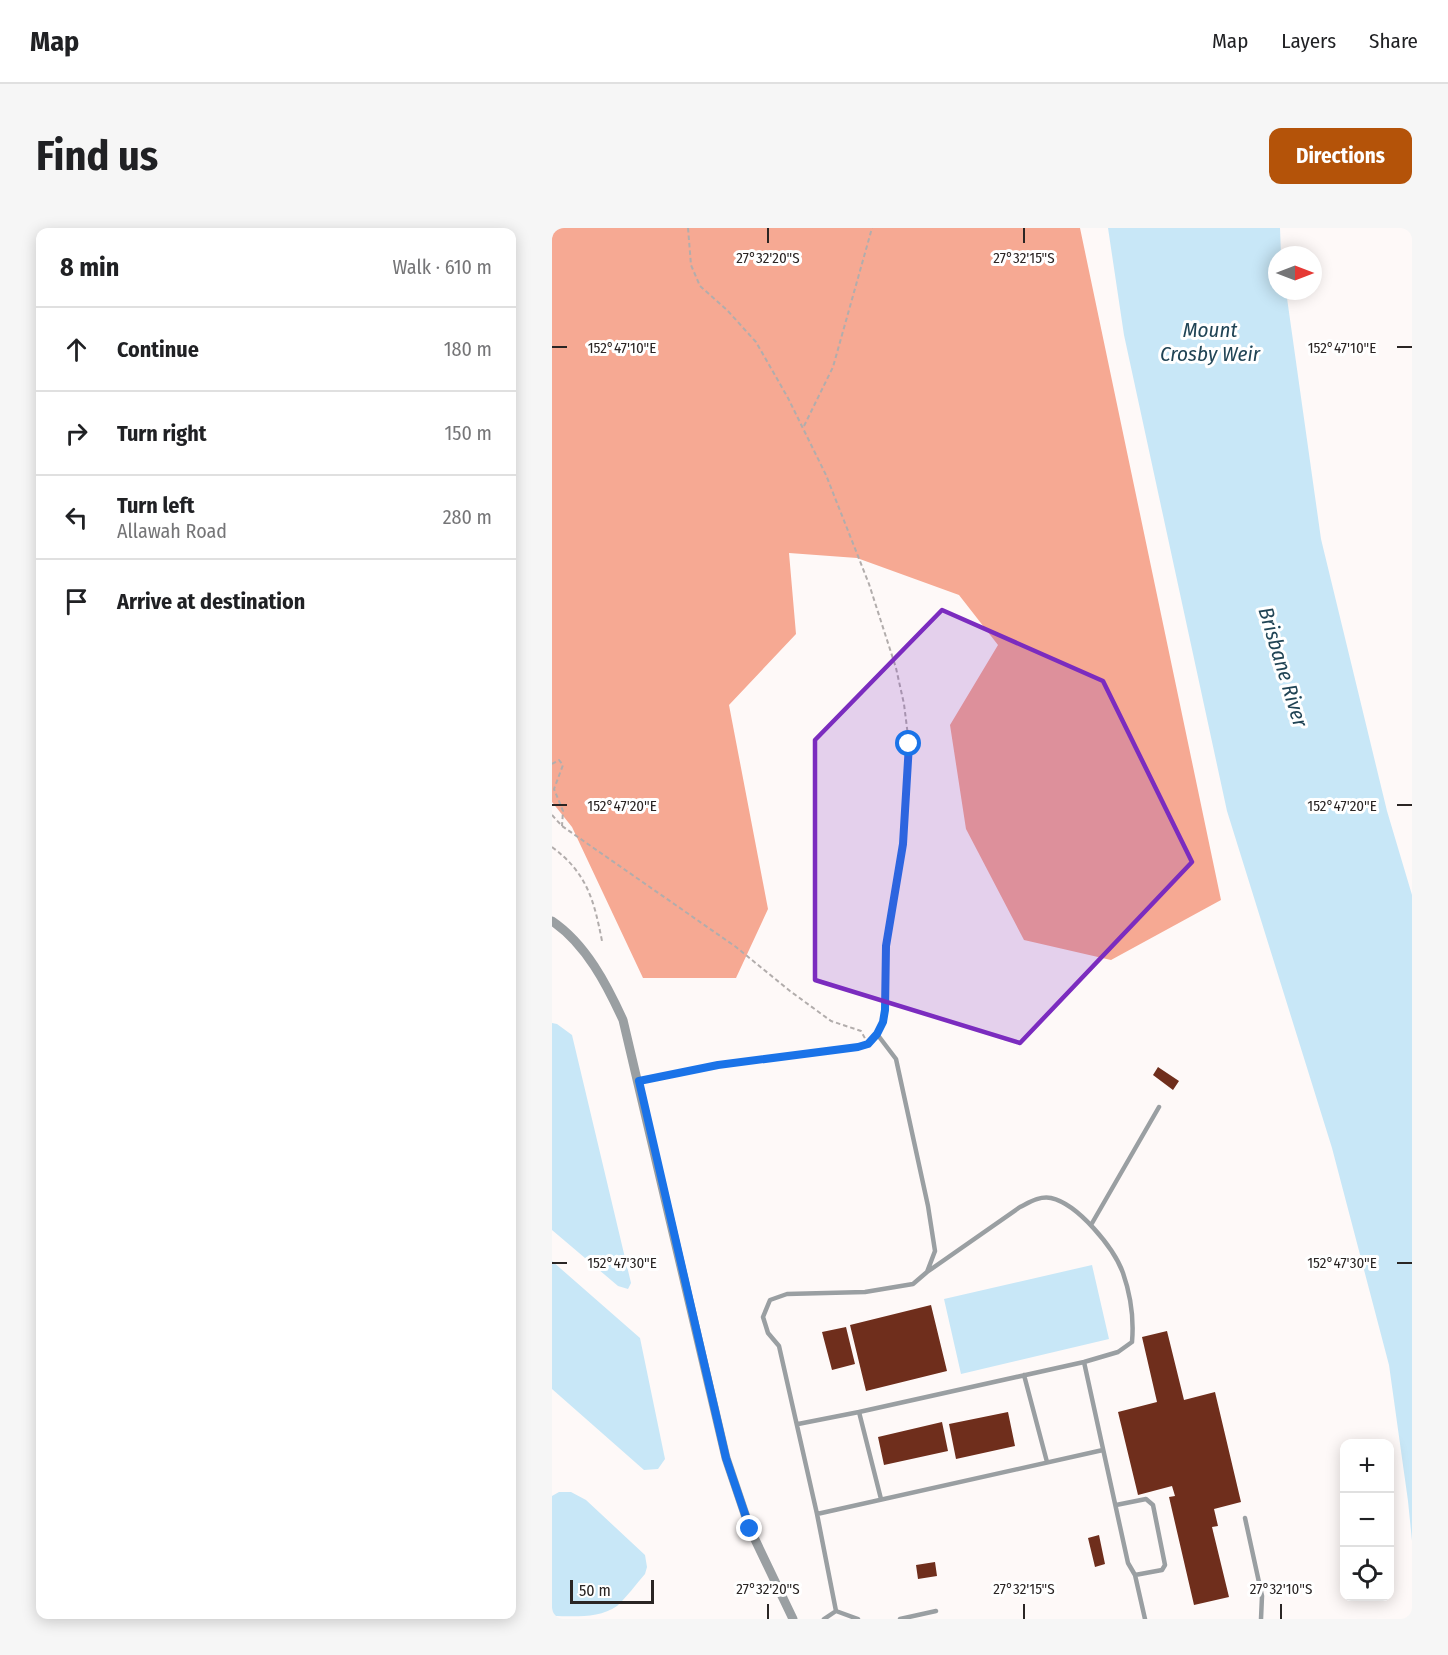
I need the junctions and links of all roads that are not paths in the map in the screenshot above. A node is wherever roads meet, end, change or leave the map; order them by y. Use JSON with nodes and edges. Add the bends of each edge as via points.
{"nodes":[{"id":1,"x":552,"y":921,"type":"edge"},
{"id":2,"x":877,"y":1034,"type":"road end"},
{"id":3,"x":1159,"y":1107,"type":"dead end"},
{"id":4,"x":1092,"y":1225,"type":"junction"},
{"id":5,"x":927,"y":1272,"type":"junction"},
{"id":6,"x":1084,"y":1362,"type":"junction"},
{"id":7,"x":1024,"y":1375,"type":"junction"},
{"id":8,"x":859,"y":1412,"type":"junction"},
{"id":9,"x":798,"y":1424,"type":"junction"},
{"id":10,"x":1103,"y":1450,"type":"junction"},
{"id":11,"x":1047,"y":1462,"type":"junction"},
{"id":12,"x":881,"y":1499,"type":"junction"},
{"id":13,"x":1116,"y":1505,"type":"junction"},
{"id":14,"x":817,"y":1514,"type":"junction"},
{"id":15,"x":1245,"y":1518,"type":"dead end"},
{"id":16,"x":1135,"y":1575,"type":"junction"},
{"id":17,"x":836,"y":1611,"type":"junction"},
{"id":18,"x":936,"y":1611,"type":"dead end"},
{"id":19,"x":793,"y":1619,"type":"edge"},
{"id":20,"x":824,"y":1619,"type":"edge"},
{"id":21,"x":858,"y":1619,"type":"edge"},
{"id":22,"x":900,"y":1619,"type":"edge"},
{"id":23,"x":1145,"y":1619,"type":"edge"},
{"id":24,"x":1261,"y":1619,"type":"edge"}],
"edges":[{"from":1,"to":19,"type":"street","via":[[586,954],[609,988],[623,1020],[726,1458],[750,1529]]},
{"from":2,"to":5,"type":"lane","via":[[896,1059],[926,1195],[935,1251]]},
{"from":3,"to":4,"type":"lane"},
{"from":4,"to":5,"type":"lane","via":[[1078,1212],[1051,1198],[1035,1199]]},
{"from":4,"to":6,"type":"lane","via":[[1123,1272],[1134,1320],[1132,1342],[1118,1352]]},
{"from":5,"to":9,"type":"lane","via":[[913,1284],[865,1292],[787,1294],[770,1300],[762,1317],[779,1346]]},
{"from":6,"to":7,"type":"lane"},
{"from":6,"to":10,"type":"lane"},
{"from":7,"to":8,"type":"lane"},
{"from":7,"to":11,"type":"lane"},
{"from":8,"to":9,"type":"lane"},
{"from":8,"to":12,"type":"lane"},
{"from":9,"to":14,"type":"lane"},
{"from":10,"to":11,"type":"lane"},
{"from":10,"to":13,"type":"lane"},
{"from":11,"to":12,"type":"lane"},
{"from":12,"to":14,"type":"lane"},
{"from":13,"to":16,"type":"lane","via":[[1128,1563]]},
{"from":13,"to":16,"type":"lane","via":[[1146,1499],[1153,1505],[1165,1565],[1162,1570]]},
{"from":14,"to":17,"type":"lane"},
{"from":15,"to":24,"type":"lane","via":[[1262,1596]]},
{"from":16,"to":23,"type":"lane"},
{"from":17,"to":20,"type":"lane"},
{"from":17,"to":21,"type":"lane"},
{"from":18,"to":22,"type":"lane"}]}
